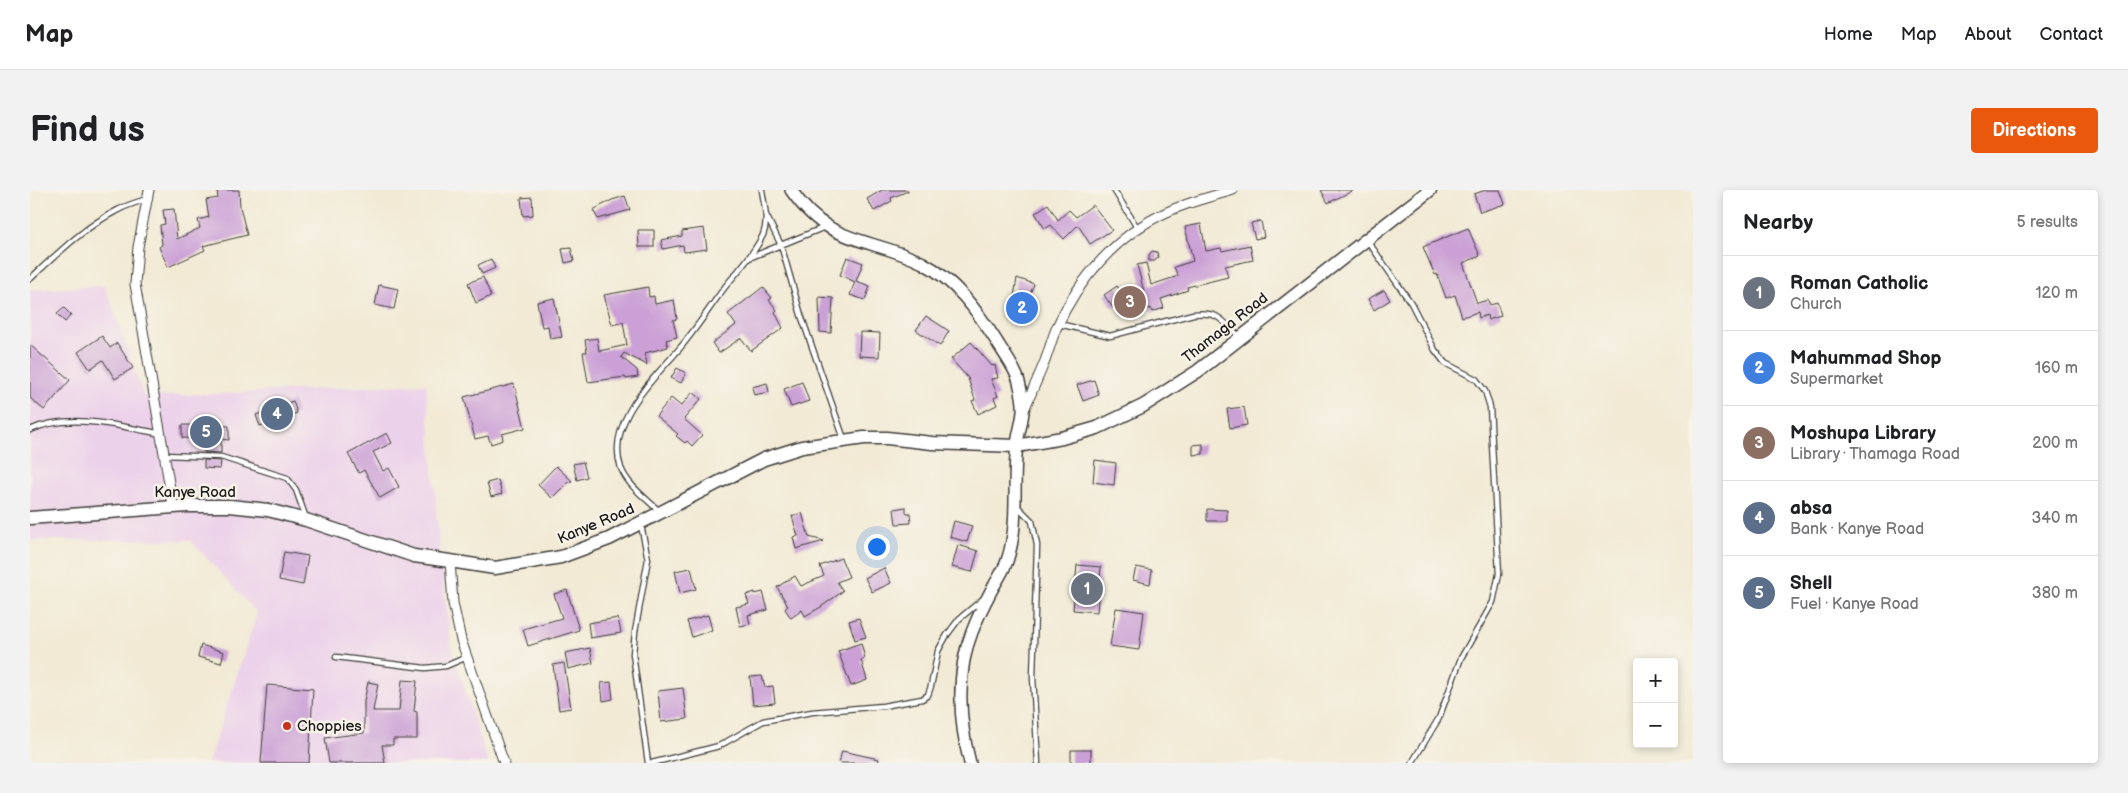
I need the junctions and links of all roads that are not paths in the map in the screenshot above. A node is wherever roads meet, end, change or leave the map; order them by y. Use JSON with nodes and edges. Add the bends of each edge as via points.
{"nodes":[{"id":1,"x":762,"y":190,"type":"edge"},
{"id":2,"x":791,"y":190,"type":"edge"},
{"id":3,"x":1114,"y":190,"type":"edge"},
{"id":4,"x":1233,"y":190,"type":"edge"},
{"id":5,"x":1430,"y":190,"type":"edge"},
{"id":6,"x":148,"y":194,"type":"edge"},
{"id":7,"x":766,"y":214,"type":"junction"},
{"id":8,"x":825,"y":227,"type":"junction"},
{"id":9,"x":1138,"y":229,"type":"junction"},
{"id":10,"x":1366,"y":238,"type":"junction"},
{"id":11,"x":780,"y":245,"type":"junction"},
{"id":12,"x":749,"y":258,"type":"junction"},
{"id":13,"x":30,"y":279,"type":"edge"},
{"id":14,"x":1059,"y":324,"type":"junction"},
{"id":15,"x":1240,"y":337,"type":"junction"},
{"id":16,"x":1024,"y":410,"type":"junction"},
{"id":17,"x":30,"y":430,"type":"edge"},
{"id":18,"x":161,"y":434,"type":"junction"},
{"id":19,"x":844,"y":440,"type":"junction"},
{"id":20,"x":1017,"y":446,"type":"junction"},
{"id":21,"x":164,"y":455,"type":"junction"},
{"id":22,"x":1015,"y":504,"type":"junction"},
{"id":23,"x":172,"y":506,"type":"junction"},
{"id":24,"x":661,"y":513,"type":"junction"},
{"id":25,"x":30,"y":518,"type":"edge"},
{"id":26,"x":306,"y":520,"type":"junction"},
{"id":27,"x":641,"y":523,"type":"junction"},
{"id":28,"x":450,"y":562,"type":"junction"},
{"id":29,"x":990,"y":593,"type":"junction"},
{"id":30,"x":336,"y":657,"type":"dead end"},
{"id":31,"x":467,"y":657,"type":"junction"},
{"id":32,"x":504,"y":763,"type":"edge"},
{"id":33,"x":648,"y":763,"type":"edge"},
{"id":34,"x":652,"y":763,"type":"edge"},
{"id":35,"x":970,"y":763,"type":"edge"},
{"id":36,"x":1038,"y":763,"type":"edge"},
{"id":37,"x":1412,"y":763,"type":"edge"}],
"edges":[{"from":1,"to":7,"type":"lane"},
{"from":2,"to":8,"type":"street","via":[[813,218]]},
{"from":3,"to":9,"type":"lane"},
{"from":4,"to":9,"type":"street","via":[[1168,212]]},
{"from":5,"to":10,"type":"main road","name":"Thamaga Road"},
{"from":6,"to":13,"type":"lane","via":[[96,222]]},
{"from":6,"to":18,"type":"street","via":[[135,284]]},
{"from":7,"to":11,"type":"lane"},
{"from":7,"to":12,"type":"lane","via":[[763,235]]},
{"from":8,"to":11,"type":"lane"},
{"from":8,"to":16,"type":"street","via":[[863,243],[898,252],[950,281],[997,341],[1019,380]]},
{"from":9,"to":14,"type":"street","via":[[1091,271]]},
{"from":10,"to":15,"type":"main road","name":"Thamaga Road"},
{"from":10,"to":37,"type":"lane","via":[[1411,303],[1435,350],[1445,363],[1476,379],[1485,391],[1490,407],[1498,588],[1461,658],[1438,718]]},
{"from":11,"to":12,"type":"lane"},
{"from":11,"to":19,"type":"lane"},
{"from":12,"to":24,"type":"lane","via":[[635,400],[626,416],[618,451],[621,468],[628,482]]},
{"from":14,"to":15,"type":"lane","via":[[1110,336],[1206,312],[1215,314]]},
{"from":14,"to":16,"type":"street"},
{"from":15,"to":20,"type":"main road","name":"Thamaga Road","via":[[1198,371],[1143,406],[1097,428]]},
{"from":16,"to":20,"type":"street"},
{"from":17,"to":18,"type":"lane","via":[[74,422],[102,422]]},
{"from":18,"to":21,"type":"street"},
{"from":19,"to":20,"type":"main road","name":"Kanye Road","via":[[887,438]]},
{"from":19,"to":24,"type":"main road","name":"Kanye Road","via":[[802,447],[764,459]]},
{"from":20,"to":22,"type":"street"},
{"from":21,"to":23,"type":"street"},
{"from":21,"to":26,"type":"lane","via":[[221,457],[287,478],[296,490]]},
{"from":22,"to":29,"type":"street","via":[[1014,536],[1009,555]]},
{"from":22,"to":36,"type":"lane","via":[[1032,521],[1037,544],[1033,677]]},
{"from":23,"to":25,"type":"main road","name":"Kanye Road"},
{"from":23,"to":26,"type":"main road","name":"Kanye Road","via":[[230,506],[268,510]]},
{"from":24,"to":27,"type":"main road","name":"Kanye Road"},
{"from":26,"to":28,"type":"main road","name":"Kanye Road","via":[[414,556]]},
{"from":27,"to":28,"type":"main road","name":"Kanye Road","via":[[561,558],[495,568]]},
{"from":27,"to":33,"type":"lane","via":[[648,560],[633,654]]},
{"from":28,"to":31,"type":"street","via":[[453,603]]},
{"from":29,"to":34,"type":"lane","via":[[959,619],[947,634],[938,651],[928,694],[922,699],[763,721],[719,746]]},
{"from":29,"to":35,"type":"street","via":[[971,634],[963,670],[961,703]]},
{"from":30,"to":31,"type":"lane","via":[[425,668],[446,666]]},
{"from":31,"to":32,"type":"street"}]}
